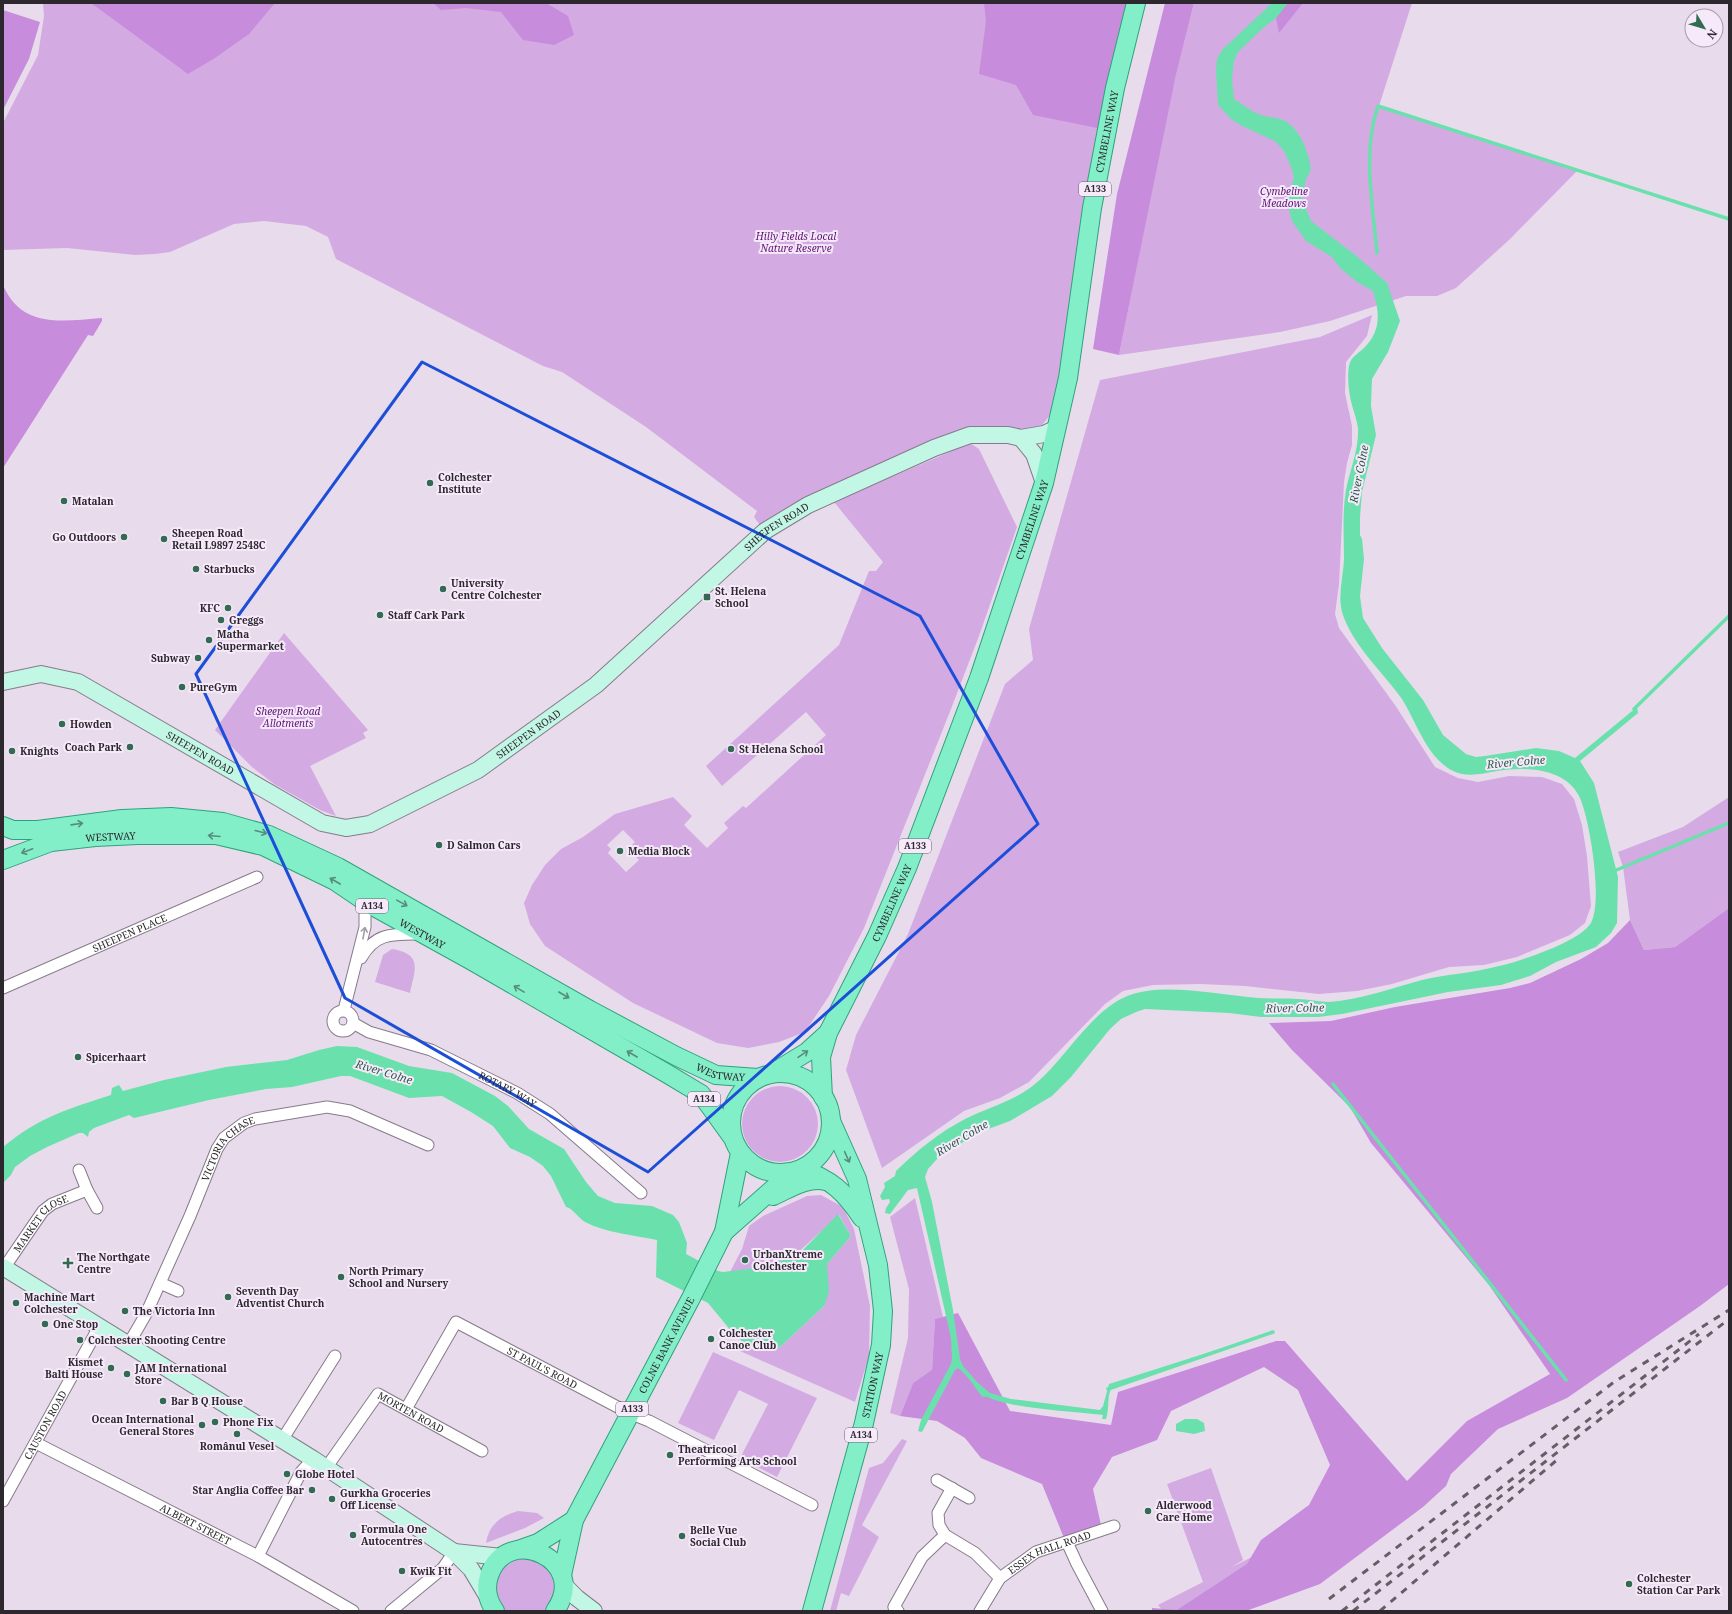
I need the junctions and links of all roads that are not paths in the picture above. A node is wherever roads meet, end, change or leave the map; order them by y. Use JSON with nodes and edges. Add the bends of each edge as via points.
{"nodes":[{"id":1,"x":1136,"y":3,"type":"edge"},
{"id":2,"x":1057,"y":428,"type":"junction"},
{"id":3,"x":1021,"y":438,"type":"junction"},
{"id":4,"x":1044,"y":483,"type":"junction"},
{"id":5,"x":3,"y":682,"type":"edge"},
{"id":6,"x":3,"y":826,"type":"edge"},
{"id":7,"x":3,"y":860,"type":"edge"},
{"id":8,"x":257,"y":877,"type":"dead end"},
{"id":9,"x":360,"y":898,"type":"junction"},
{"id":10,"x":422,"y":934,"type":"junction"},
{"id":11,"x":356,"y":967,"type":"junction"},
{"id":12,"x":3,"y":988,"type":"edge"},
{"id":13,"x":344,"y":1008,"type":"junction"},
{"id":14,"x":353,"y":1023,"type":"junction"},
{"id":15,"x":828,"y":1033,"type":"junction"},
{"id":16,"x":776,"y":1071,"type":"junction"},
{"id":17,"x":758,"y":1078,"type":"junction"},
{"id":18,"x":823,"y":1097,"type":"junction"},
{"id":19,"x":717,"y":1116,"type":"junction"},
{"id":20,"x":831,"y":1121,"type":"junction"},
{"id":21,"x":732,"y":1137,"type":"junction"},
{"id":22,"x":428,"y":1145,"type":"dead end"},
{"id":23,"x":740,"y":1153,"type":"junction"},
{"id":24,"x":79,"y":1170,"type":"dead end"},
{"id":25,"x":796,"y":1171,"type":"junction"},
{"id":26,"x":829,"y":1182,"type":"junction"},
{"id":27,"x":87,"y":1190,"type":"junction"},
{"id":28,"x":641,"y":1193,"type":"dead end"},
{"id":29,"x":732,"y":1198,"type":"junction"},
{"id":30,"x":753,"y":1207,"type":"junction"},
{"id":31,"x":97,"y":1208,"type":"dead end"},
{"id":32,"x":867,"y":1225,"type":"junction"},
{"id":33,"x":724,"y":1232,"type":"junction"},
{"id":34,"x":4,"y":1268,"type":"edge"},
{"id":35,"x":160,"y":1283,"type":"junction"},
{"id":36,"x":178,"y":1291,"type":"dead end"},
{"id":37,"x":99,"y":1327,"type":"junction"},
{"id":38,"x":128,"y":1345,"type":"junction"},
{"id":39,"x":335,"y":1356,"type":"dead end"},
{"id":40,"x":406,"y":1409,"type":"junction"},
{"id":41,"x":630,"y":1413,"type":"junction"},
{"id":42,"x":282,"y":1440,"type":"junction"},
{"id":43,"x":36,"y":1443,"type":"junction"},
{"id":44,"x":482,"y":1451,"type":"dead end"},
{"id":45,"x":320,"y":1464,"type":"junction"},
{"id":46,"x":937,"y":1480,"type":"dead end"},
{"id":47,"x":952,"y":1488,"type":"junction"},
{"id":48,"x":969,"y":1498,"type":"dead end"},
{"id":49,"x":3,"y":1501,"type":"edge"},
{"id":50,"x":812,"y":1505,"type":"dead end"},
{"id":51,"x":574,"y":1520,"type":"junction"},
{"id":52,"x":1114,"y":1526,"type":"dead end"},
{"id":53,"x":944,"y":1535,"type":"junction"},
{"id":54,"x":1067,"y":1542,"type":"junction"},
{"id":55,"x":454,"y":1552,"type":"junction"},
{"id":56,"x":510,"y":1554,"type":"junction"},
{"id":57,"x":258,"y":1556,"type":"junction"},
{"id":58,"x":1000,"y":1578,"type":"junction"},
{"id":59,"x":563,"y":1580,"type":"junction"},
{"id":60,"x":492,"y":1607,"type":"edge"},
{"id":61,"x":353,"y":1611,"type":"edge"},
{"id":62,"x":391,"y":1611,"type":"edge"},
{"id":63,"x":555,"y":1611,"type":"edge"},
{"id":64,"x":594,"y":1611,"type":"edge"},
{"id":65,"x":812,"y":1611,"type":"edge"},
{"id":66,"x":898,"y":1611,"type":"edge"},
{"id":67,"x":980,"y":1611,"type":"edge"},
{"id":68,"x":1102,"y":1611,"type":"edge"}],
"edges":[{"from":1,"to":2,"type":"main road","name":"CYMBELINE WAY","number":"A133","via":[[1115,88],[1092,208],[1068,378]]},
{"from":2,"to":3,"type":"street","name":"SHEEPEN ROAD","via":[[1044,434]]},
{"from":2,"to":4,"type":"main road","name":"CYMBELINE WAY","number":"A133"},
{"from":3,"to":4,"type":"street","via":[[1034,454]]},
{"from":3,"to":5,"type":"street","name":"SHEEPEN ROAD","via":[[1008,435],[970,436],[934,448],[808,505],[765,531],[596,685],[478,770],[370,824],[346,828],[322,823],[78,682],[41,674]]},
{"from":4,"to":15,"type":"main road","name":"CYMBELINE WAY","number":"A133","via":[[974,692],[910,861]]},
{"from":6,"to":17,"type":"main road","name":"WESTWAY","number":"A134","one_way":true,"via":[[13,830],[38,830],[122,819],[171,817],[223,822],[270,835],[338,867],[676,1056],[716,1075]]},
{"from":9,"to":7,"type":"main road","name":"WESTWAY","number":"A134","one_way":true,"via":[[335,881],[263,846],[216,835],[138,835],[51,842]]},
{"from":8,"to":12,"type":"street","name":"SHEEPEN PLACE"},
{"from":9,"to":10,"type":"main road","name":"WESTWAY","number":"A134"},
{"from":11,"to":9,"type":"street","one_way":true,"via":[[366,927],[365,912]]},
{"from":10,"to":11,"type":"street","via":[[389,935],[376,940],[366,948]]},
{"from":19,"to":10,"type":"main road","name":"WESTWAY","number":"A134","one_way":true,"via":[[701,1094],[666,1072]]},
{"from":11,"to":13,"type":"street"},
{"from":13,"to":14,"type":"street","via":[[351,1014]]},
{"from":13,"to":14,"type":"street","via":[[334,1016],[334,1026],[343,1031],[350,1029]]},
{"from":14,"to":28,"type":"street","name":"ROTARY WAY","via":[[369,1032],[430,1050],[517,1093],[550,1114]]},
{"from":16,"to":15,"type":"main road","number":"A133","one_way":true,"via":[[807,1052]]},
{"from":15,"to":18,"type":"main road","number":"A133","via":[[821,1057]]},
{"from":16,"to":17,"type":"main road","number":"A134"},
{"from":16,"to":18,"type":"main road","number":"A134","via":[[804,1078],[817,1088]]},
{"from":17,"to":21,"type":"main road","number":"A134","via":[[745,1087],[734,1105],[730,1127]]},
{"from":18,"to":20,"type":"main road","number":"A134"},
{"from":19,"to":21,"type":"main road","name":"WESTWAY","number":"A134"},
{"from":19,"to":29,"type":"main road","via":[[726,1150]]},
{"from":20,"to":25,"type":"main road","number":"A134","via":[[829,1136],[822,1152],[814,1161]]},
{"from":20,"to":32,"type":"main road","name":"STATION WAY","number":"A134","one_way":true,"via":[[857,1179]]},
{"from":21,"to":23,"type":"main road","number":"A134"},
{"from":22,"to":35,"type":"street","name":"VICTORIA CHASE","via":[[357,1114],[336,1108],[307,1110],[244,1123],[224,1138],[217,1149]]},
{"from":23,"to":25,"type":"main road","number":"A134","via":[[763,1170],[778,1174]]},
{"from":23,"to":29,"type":"main road","name":"COLNE BANK AVENUE","number":"A133"},
{"from":24,"to":27,"type":"street"},
{"from":25,"to":26,"type":"main road","name":"STATION WAY","number":"A134","via":[[820,1175]]},
{"from":25,"to":30,"type":"main road","name":"COLNE BANK AVENUE","number":"A133"},
{"from":26,"to":30,"type":"main road","via":[[802,1182]]},
{"from":26,"to":32,"type":"main road","name":"STATION WAY","number":"A134","via":[[851,1201]]},
{"from":27,"to":31,"type":"street"},
{"from":27,"to":34,"type":"street","name":"MARKET CLOSE","via":[[52,1204],[42,1211]]},
{"from":29,"to":33,"type":"main road","name":"COLNE BANK AVENUE","number":"A133"},
{"from":30,"to":33,"type":"main road","name":"COLNE BANK AVENUE","number":"A133"},
{"from":32,"to":65,"type":"main road","name":"STATION WAY","number":"A134","via":[[878,1265],[883,1311],[881,1344],[864,1423]]},
{"from":33,"to":41,"type":"main road","name":"COLNE BANK AVENUE","number":"A133"},
{"from":34,"to":37,"type":"street"},
{"from":35,"to":36,"type":"street"},
{"from":35,"to":38,"type":"street","name":"VICTORIA CHASE"},
{"from":37,"to":38,"type":"street"},
{"from":37,"to":43,"type":"street","name":"CAUSTON ROAD"},
{"from":38,"to":42,"type":"street"},
{"from":39,"to":42,"type":"street"},
{"from":40,"to":41,"type":"street","name":"ST PAUL'S ROAD","via":[[456,1322]]},
{"from":40,"to":44,"type":"street","name":"MORTEN ROAD"},
{"from":40,"to":45,"type":"street","name":"MORTEN ROAD","via":[[378,1394]]},
{"from":41,"to":50,"type":"street","name":"ST PAUL'S ROAD"},
{"from":41,"to":51,"type":"main road","name":"COLNE BANK AVENUE","number":"A133"},
{"from":42,"to":45,"type":"street"},
{"from":43,"to":49,"type":"street","name":"CAUSTON ROAD"},
{"from":43,"to":57,"type":"street","name":"ALBERT STREET"},
{"from":45,"to":55,"type":"street"},
{"from":45,"to":57,"type":"street","via":[[297,1478]]},
{"from":46,"to":47,"type":"street"},
{"from":47,"to":48,"type":"street"},
{"from":47,"to":53,"type":"street","via":[[938,1513],[939,1525]]},
{"from":51,"to":56,"type":"main road","name":"COLNE BANK AVENUE","number":"A133","via":[[538,1543]]},
{"from":51,"to":59,"type":"main road","name":"COLNE BANK AVENUE","number":"A133"},
{"from":52,"to":54,"type":"street","name":"ESSEX HALL ROAD"},
{"from":53,"to":58,"type":"street","via":[[975,1553]]},
{"from":53,"to":66,"type":"street","via":[[922,1557],[894,1607]]},
{"from":54,"to":58,"type":"street","name":"ESSEX HALL ROAD","via":[[1036,1552]]},
{"from":54,"to":68,"type":"street"},
{"from":55,"to":56,"type":"street"},
{"from":55,"to":60,"type":"street","via":[[471,1569]]},
{"from":55,"to":62,"type":"street","via":[[443,1568]]},
{"from":56,"to":59,"type":"main road","via":[[529,1550],[544,1554],[554,1562]]},
{"from":56,"to":60,"type":"main road","via":[[496,1564],[490,1575],[487,1586]]},
{"from":57,"to":61,"type":"street","name":"ALBERT STREET"},
{"from":58,"to":67,"type":"street","name":"ESSEX HALL ROAD"},
{"from":59,"to":63,"type":"main road","number":"A133","via":[[563,1593]]},
{"from":59,"to":64,"type":"street","via":[[576,1598]]}]}
